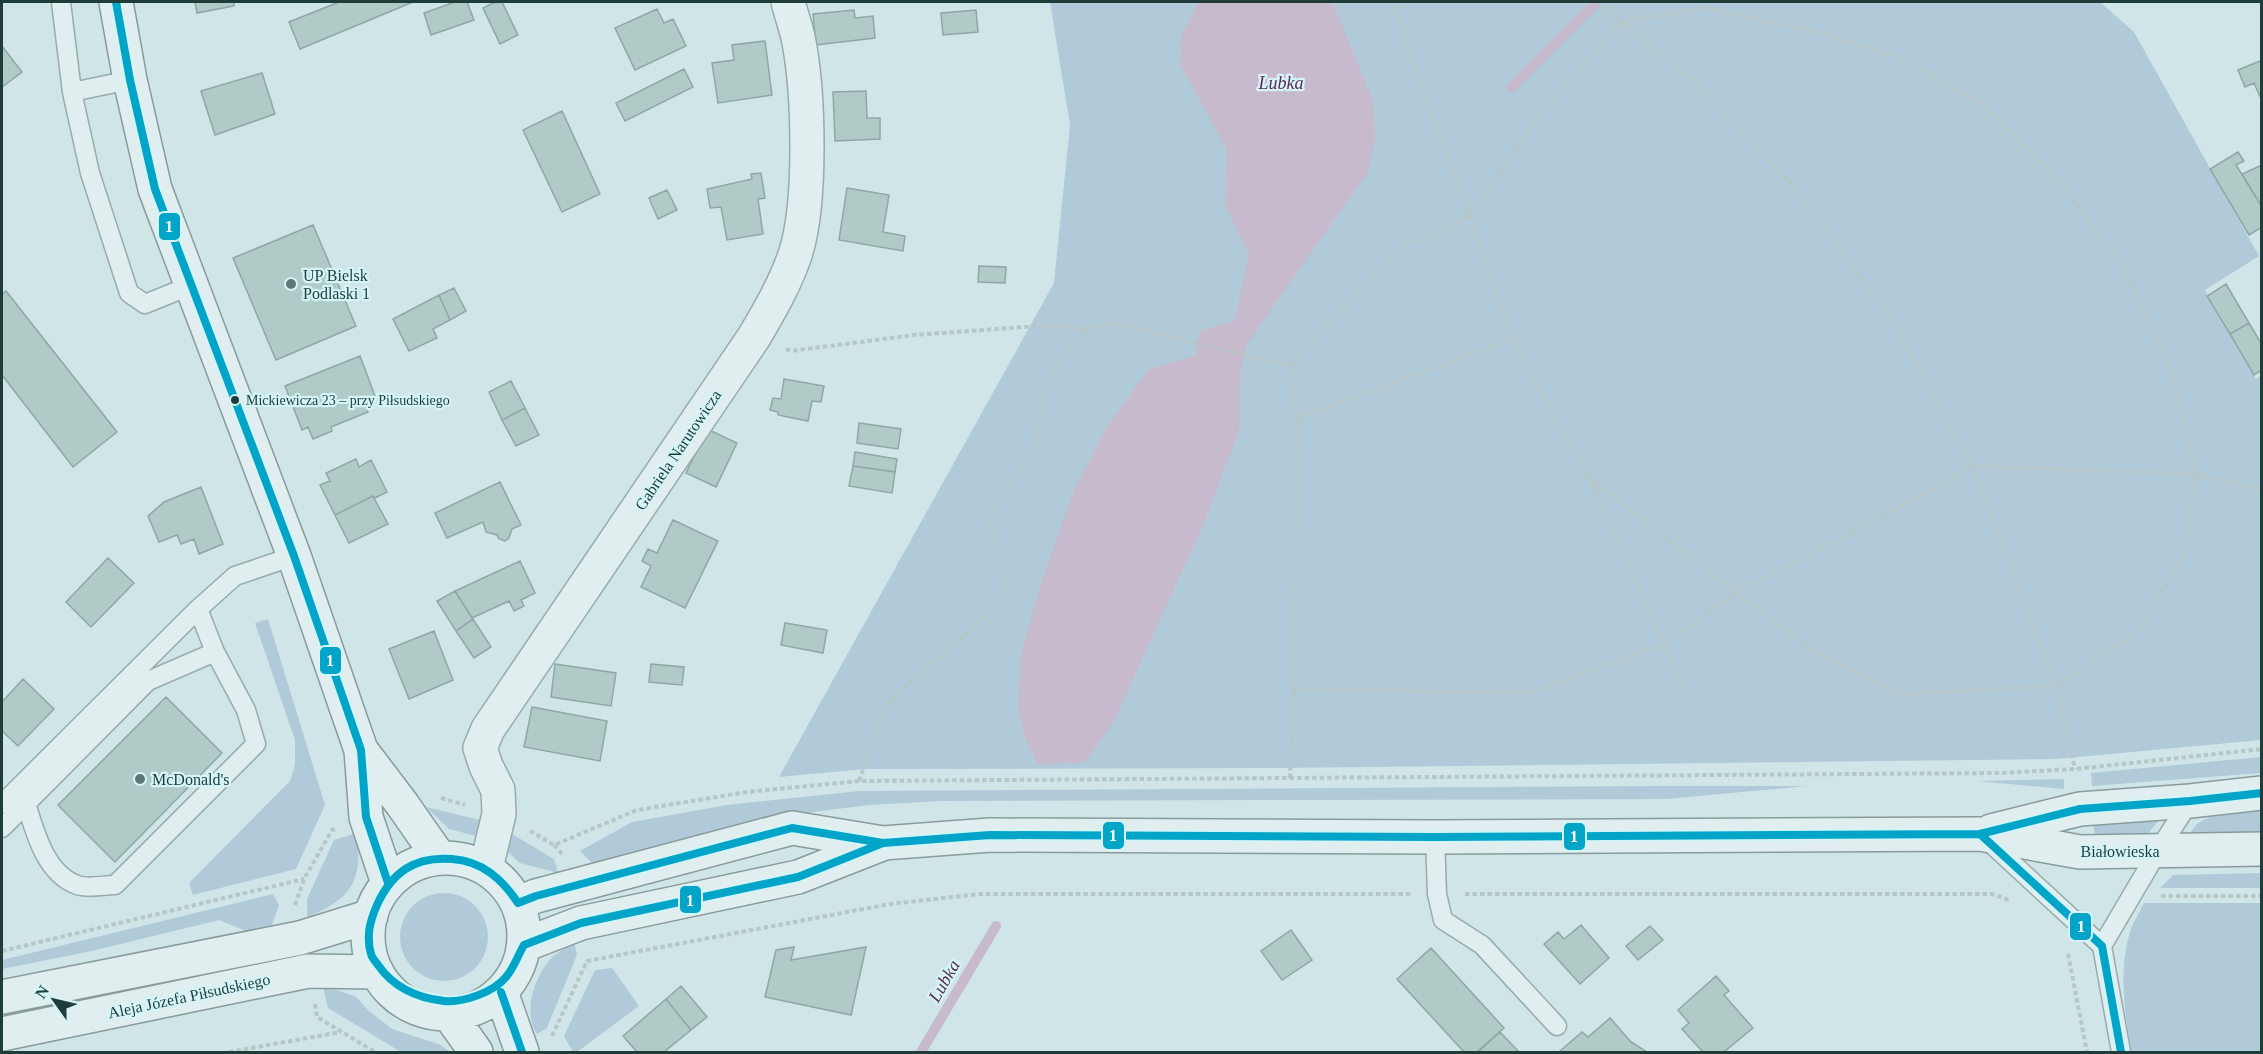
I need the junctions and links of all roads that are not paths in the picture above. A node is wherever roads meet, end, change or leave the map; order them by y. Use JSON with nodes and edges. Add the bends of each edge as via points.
{"nodes":[{"id":1,"x":61,"y":2,"type":"edge"},
{"id":2,"x":116,"y":2,"type":"edge"},
{"id":3,"x":788,"y":2,"type":"edge"},
{"id":4,"x":130,"y":80,"type":"junction"},
{"id":5,"x":72,"y":92,"type":"junction"},
{"id":6,"x":192,"y":285,"type":"junction"},
{"id":7,"x":294,"y":556,"type":"junction"},
{"id":8,"x":198,"y":609,"type":"junction"},
{"id":9,"x":215,"y":652,"type":"junction"},
{"id":10,"x":361,"y":750,"type":"junction"},
{"id":11,"x":2262,"y":793,"type":"edge"},
{"id":12,"x":2190,"y":801,"type":"junction"},
{"id":13,"x":26,"y":802,"type":"junction"},
{"id":14,"x":2,"y":804,"type":"edge"},
{"id":15,"x":2,"y":828,"type":"edge"},
{"id":16,"x":1980,"y":834,"type":"junction"},
{"id":17,"x":1435,"y":837,"type":"junction"},
{"id":18,"x":883,"y":843,"type":"junction"},
{"id":19,"x":2262,"y":849,"type":"edge"},
{"id":20,"x":2158,"y":851,"type":"junction"},
{"id":21,"x":439,"y":858,"type":"junction"},
{"id":22,"x":486,"y":868,"type":"junction"},
{"id":23,"x":388,"y":883,"type":"junction"},
{"id":24,"x":518,"y":903,"type":"junction"},
{"id":25,"x":371,"y":916,"type":"junction"},
{"id":26,"x":524,"y":945,"type":"junction"},
{"id":27,"x":2102,"y":946,"type":"junction"},
{"id":28,"x":377,"y":972,"type":"junction"},
{"id":29,"x":501,"y":992,"type":"junction"},
{"id":30,"x":2,"y":997,"type":"edge"},
{"id":31,"x":450,"y":1014,"type":"junction"},
{"id":32,"x":1557,"y":1026,"type":"dead end"},
{"id":33,"x":2,"y":1034,"type":"edge"},
{"id":34,"x":476,"y":1053,"type":"edge"},
{"id":35,"x":522,"y":1053,"type":"edge"},
{"id":36,"x":2121,"y":1053,"type":"edge"}],
"edges":[{"from":1,"to":5,"type":"lane"},
{"from":2,"to":4,"type":"main road"},
{"from":3,"to":22,"type":"main road","name":"Gabriela Narutowicza","via":[[798,38],[804,90],[806,166],[796,253],[781,291],[754,337],[488,729],[480,748],[498,790],[499,814]]},
{"from":4,"to":5,"type":"lane"},
{"from":4,"to":6,"type":"main road","via":[[155,189]]},
{"from":5,"to":6,"type":"lane","via":[[90,173],[129,293],[145,304]]},
{"from":6,"to":7,"type":"main road"},
{"from":7,"to":8,"type":"lane","via":[[235,576]]},
{"from":7,"to":10,"type":"main road"},
{"from":8,"to":9,"type":"lane"},
{"from":8,"to":14,"type":"lane"},
{"from":9,"to":13,"type":"lane","via":[[148,681]]},
{"from":9,"to":13,"type":"lane","via":[[246,710],[256,744],[115,885],[78,885],[63,876],[41,847]]},
{"from":10,"to":21,"type":"main road"},
{"from":10,"to":23,"type":"main road","via":[[366,817]]},
{"from":11,"to":12,"type":"main road","name":"Białowieska"},
{"from":12,"to":16,"type":"main road","name":"Białowieska","via":[[2080,809]]},
{"from":12,"to":20,"type":"lane"},
{"from":13,"to":15,"type":"lane"},
{"from":16,"to":17,"type":"main road","name":"Białowieska"},
{"from":16,"to":20,"type":"main road","name":"Białowieska","via":[[2080,852]]},
{"from":16,"to":27,"type":"lane"},
{"from":17,"to":18,"type":"main road","name":"Białowieska","via":[[990,836]]},
{"from":17,"to":32,"type":"lane","via":[[1437,894],[1443,920],[1482,945]]},
{"from":18,"to":24,"type":"main road","name":"Białowieska","via":[[792,828]]},
{"from":18,"to":26,"type":"main road","name":"Białowieska","via":[[798,877],[581,923]]},
{"from":19,"to":20,"type":"main road","name":"Białowieska"},
{"from":20,"to":27,"type":"lane"},
{"from":21,"to":22,"type":"main road","via":[[456,858]]},
{"from":21,"to":23,"type":"main road","via":[[403,870]]},
{"from":22,"to":24,"type":"main road"},
{"from":23,"to":25,"type":"main road"},
{"from":24,"to":26,"type":"main road"},
{"from":25,"to":28,"type":"main road","via":[[370,954]]},
{"from":25,"to":30,"type":"main road","name":"Aleja Józefa Piłsudskiego","via":[[300,938]]},
{"from":26,"to":29,"type":"main road","via":[[520,962]]},
{"from":27,"to":36,"type":"lane"},
{"from":28,"to":31,"type":"main road","via":[[387,987],[415,1008]]},
{"from":28,"to":33,"type":"main road","name":"Aleja Józefa Piłsudskiego","via":[[308,971]]},
{"from":29,"to":31,"type":"main road","via":[[469,1011]]},
{"from":29,"to":35,"type":"main road"},
{"from":31,"to":34,"type":"main road"}]}
